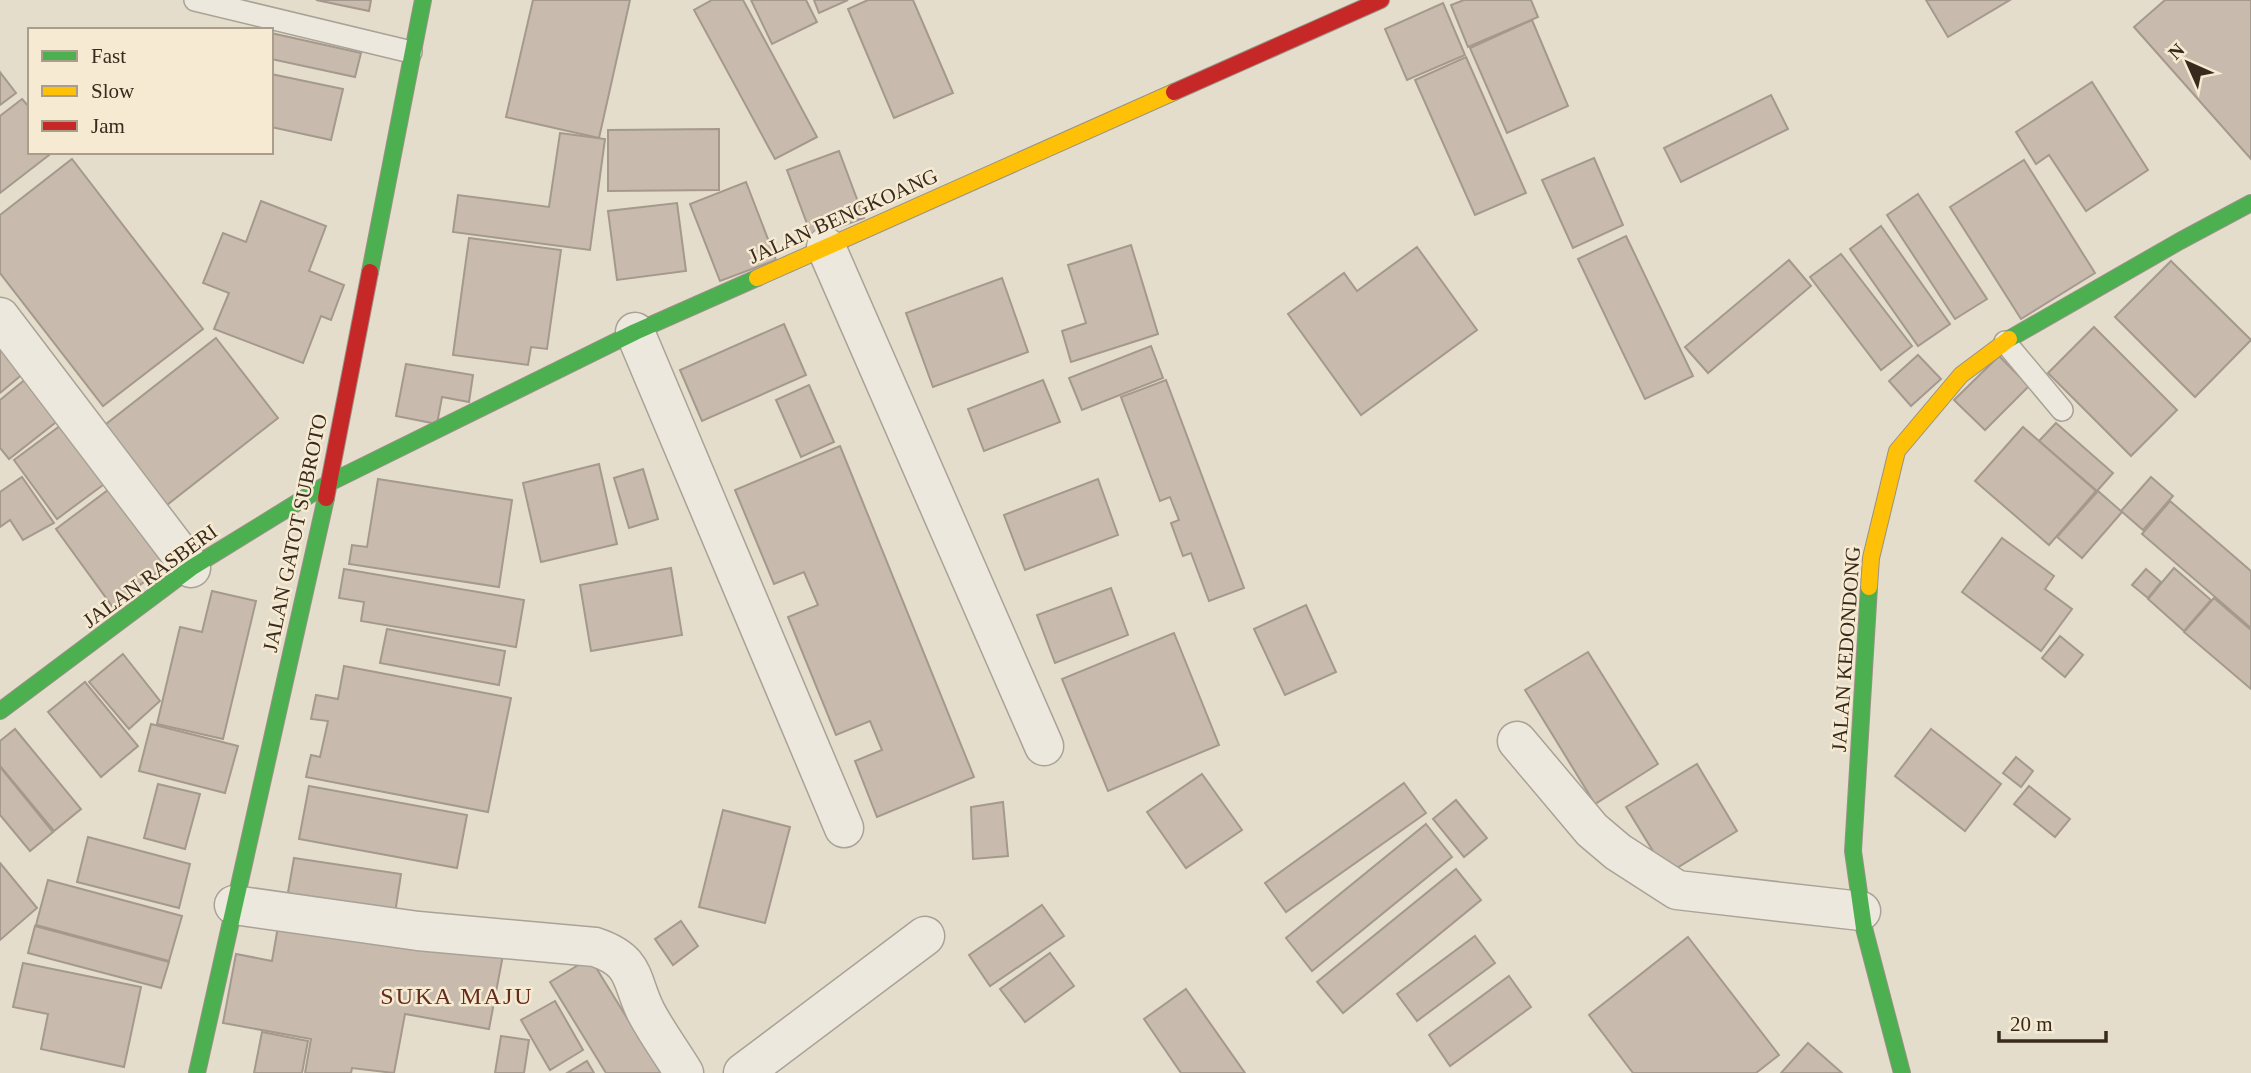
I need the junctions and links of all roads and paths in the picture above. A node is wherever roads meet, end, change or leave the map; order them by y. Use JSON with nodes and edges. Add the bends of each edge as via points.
{"nodes":[{"id":1,"x":195,"y":0,"type":"edge"},
{"id":2,"x":423,"y":0,"type":"edge"},
{"id":3,"x":1381,"y":0,"type":"edge"},
{"id":4,"x":411,"y":52,"type":"junction"},
{"id":5,"x":2251,"y":203,"type":"edge"},
{"id":6,"x":826,"y":247,"type":"junction"},
{"id":7,"x":0,"y":317,"type":"edge"},
{"id":8,"x":635,"y":331,"type":"junction"},
{"id":9,"x":2005,"y":342,"type":"junction"},
{"id":10,"x":2062,"y":410,"type":"dead end"},
{"id":11,"x":329,"y":482,"type":"junction"},
{"id":12,"x":191,"y":568,"type":"junction"},
{"id":13,"x":0,"y":711,"type":"edge"},
{"id":14,"x":1517,"y":741,"type":"dead end"},
{"id":15,"x":1044,"y":746,"type":"dead end"},
{"id":16,"x":844,"y":828,"type":"dead end"},
{"id":17,"x":234,"y":905,"type":"junction"},
{"id":18,"x":1861,"y":911,"type":"junction"},
{"id":19,"x":925,"y":936,"type":"dead end"},
{"id":20,"x":197,"y":1073,"type":"edge"},
{"id":21,"x":684,"y":1073,"type":"edge"},
{"id":22,"x":743,"y":1073,"type":"edge"},
{"id":23,"x":1902,"y":1073,"type":"edge"}],
"edges":[{"from":1,"to":4,"type":"lane"},
{"from":2,"to":4,"type":"street","name":"JALAN GATOT SUBROTO"},
{"from":3,"to":6,"type":"street","name":"JALAN BENGKOANG"},
{"from":4,"to":11,"type":"street","name":"JALAN GATOT SUBROTO"},
{"from":5,"to":9,"type":"street","name":"JALAN KEDONDONG"},
{"from":6,"to":8,"type":"street","name":"JALAN BENGKOANG"},
{"from":6,"to":15,"type":"street"},
{"from":7,"to":12,"type":"street"},
{"from":8,"to":11,"type":"street","name":"JALAN BENGKOANG"},
{"from":8,"to":16,"type":"street"},
{"from":9,"to":10,"type":"lane"},
{"from":9,"to":18,"type":"street","name":"JALAN KEDONDONG","via":[[1961,375],[1897,451],[1871,558],[1853,851]]},
{"from":11,"to":12,"type":"street","name":"JALAN RASBERI"},
{"from":11,"to":17,"type":"street","name":"JALAN GATOT SUBROTO"},
{"from":12,"to":13,"type":"street","name":"JALAN RASBERI"},
{"from":14,"to":18,"type":"street","via":[[1592,830],[1677,890]]},
{"from":17,"to":20,"type":"street","name":"JALAN GATOT SUBROTO"},
{"from":17,"to":21,"type":"street","via":[[418,931],[606,950],[633,974],[646,1012]]},
{"from":18,"to":23,"type":"street","name":"JALAN KEDONDONG"},
{"from":19,"to":22,"type":"street"}]}
